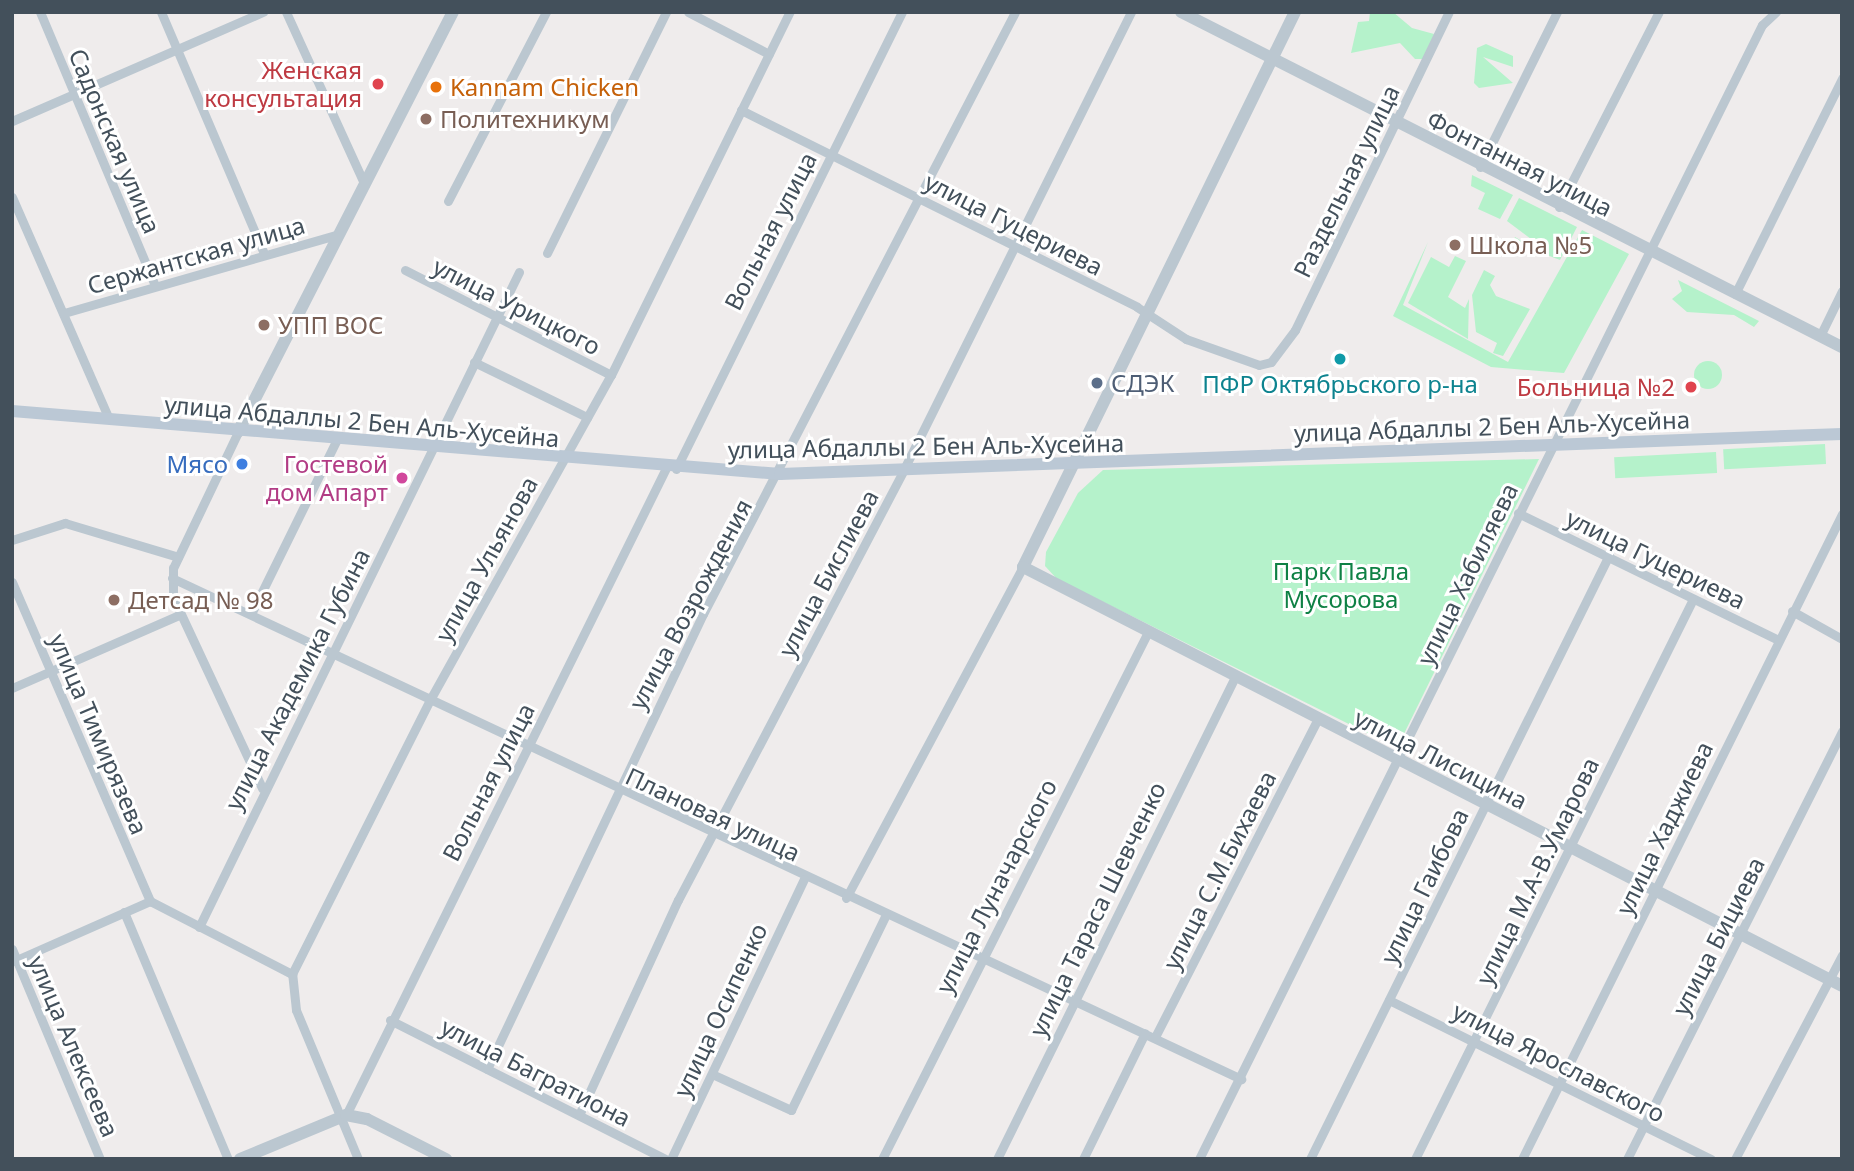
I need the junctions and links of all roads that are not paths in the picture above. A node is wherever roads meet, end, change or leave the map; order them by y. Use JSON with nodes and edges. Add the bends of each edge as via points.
{"nodes":[{"id":1,"x":40,"y":12,"type":"edge"},
{"id":2,"x":161,"y":12,"type":"edge"},
{"id":3,"x":263,"y":12,"type":"edge"},
{"id":4,"x":286,"y":12,"type":"edge"},
{"id":5,"x":453,"y":12,"type":"edge"},
{"id":6,"x":546,"y":12,"type":"edge"},
{"id":7,"x":666,"y":12,"type":"edge"},
{"id":8,"x":688,"y":12,"type":"edge"},
{"id":9,"x":790,"y":12,"type":"edge"},
{"id":10,"x":902,"y":12,"type":"edge"},
{"id":11,"x":1015,"y":12,"type":"edge"},
{"id":12,"x":1131,"y":12,"type":"edge"},
{"id":13,"x":1181,"y":12,"type":"edge"},
{"id":14,"x":1295,"y":12,"type":"edge"},
{"id":15,"x":1449,"y":12,"type":"edge"},
{"id":16,"x":1557,"y":12,"type":"edge"},
{"id":17,"x":1659,"y":12,"type":"edge"},
{"id":18,"x":1776,"y":12,"type":"edge"},
{"id":19,"x":177,"y":50,"type":"junction"},
{"id":20,"x":769,"y":54,"type":"junction"},
{"id":21,"x":1272,"y":60,"type":"junction"},
{"id":22,"x":1842,"y":78,"type":"edge"},
{"id":23,"x":73,"y":94,"type":"junction"},
{"id":24,"x":741,"y":110,"type":"junction"},
{"id":25,"x":12,"y":121,"type":"edge"},
{"id":26,"x":1396,"y":122,"type":"junction"},
{"id":27,"x":830,"y":155,"type":"junction"},
{"id":28,"x":1480,"y":167,"type":"junction"},
{"id":29,"x":365,"y":185,"type":"junction"},
{"id":30,"x":12,"y":197,"type":"edge"},
{"id":31,"x":919,"y":198,"type":"junction"},
{"id":32,"x":448,"y":201,"type":"dead end"},
{"id":33,"x":1559,"y":207,"type":"junction"},
{"id":34,"x":339,"y":234,"type":"junction"},
{"id":35,"x":1015,"y":247,"type":"junction"},
{"id":36,"x":1648,"y":252,"type":"junction"},
{"id":37,"x":547,"y":253,"type":"dead end"},
{"id":38,"x":264,"y":254,"type":"junction"},
{"id":39,"x":405,"y":270,"type":"dead end"},
{"id":40,"x":519,"y":272,"type":"dead end"},
{"id":41,"x":155,"y":285,"type":"junction"},
{"id":42,"x":1842,"y":291,"type":"edge"},
{"id":43,"x":1735,"y":294,"type":"junction"},
{"id":44,"x":64,"y":313,"type":"junction"},
{"id":45,"x":1150,"y":317,"type":"junction"},
{"id":46,"x":496,"y":318,"type":"junction"},
{"id":47,"x":1820,"y":336,"type":"junction"},
{"id":48,"x":1842,"y":347,"type":"edge"},
{"id":49,"x":474,"y":362,"type":"junction"},
{"id":50,"x":1271,"y":362,"type":"joint"},
{"id":51,"x":611,"y":375,"type":"junction"},
{"id":52,"x":12,"y":411,"type":"edge"},
{"id":53,"x":587,"y":417,"type":"junction"},
{"id":54,"x":109,"y":419,"type":"junction"},
{"id":55,"x":239,"y":432,"type":"junction"},
{"id":56,"x":1842,"y":433,"type":"edge"},
{"id":57,"x":337,"y":441,"type":"junction"},
{"id":58,"x":1550,"y":446,"type":"junction"},
{"id":59,"x":428,"y":449,"type":"junction"},
{"id":60,"x":564,"y":460,"type":"junction"},
{"id":61,"x":1077,"y":466,"type":"junction"},
{"id":62,"x":671,"y":469,"type":"junction"},
{"id":63,"x":903,"y":471,"type":"junction"},
{"id":64,"x":780,"y":474,"type":"junction"},
{"id":65,"x":1517,"y":513,"type":"junction"},
{"id":66,"x":1842,"y":514,"type":"edge"},
{"id":67,"x":12,"y":540,"type":"edge"},
{"id":68,"x":1609,"y":555,"type":"junction"},
{"id":69,"x":178,"y":558,"type":"junction"},
{"id":70,"x":1023,"y":567,"type":"junction"},
{"id":71,"x":172,"y":578,"type":"junction"},
{"id":72,"x":12,"y":582,"type":"edge"},
{"id":73,"x":1693,"y":599,"type":"junction"},
{"id":74,"x":1792,"y":611,"type":"junction"},
{"id":75,"x":251,"y":614,"type":"junction"},
{"id":76,"x":177,"y":616,"type":"junction"},
{"id":77,"x":1148,"y":632,"type":"junction"},
{"id":78,"x":1842,"y":639,"type":"edge"},
{"id":79,"x":1778,"y":640,"type":"junction"},
{"id":80,"x":330,"y":651,"type":"junction"},
{"id":81,"x":52,"y":672,"type":"junction"},
{"id":82,"x":1234,"y":677,"type":"junction"},
{"id":83,"x":12,"y":688,"type":"edge"},
{"id":84,"x":431,"y":698,"type":"junction"},
{"id":85,"x":1317,"y":720,"type":"junction"},
{"id":86,"x":1842,"y":731,"type":"edge"},
{"id":87,"x":527,"y":747,"type":"junction"},
{"id":88,"x":1397,"y":761,"type":"junction"},
{"id":89,"x":262,"y":788,"type":"junction"},
{"id":90,"x":617,"y":790,"type":"junction"},
{"id":91,"x":1485,"y":804,"type":"junction"},
{"id":92,"x":712,"y":835,"type":"junction"},
{"id":93,"x":1570,"y":847,"type":"junction"},
{"id":94,"x":804,"y":879,"type":"junction"},
{"id":95,"x":1654,"y":891,"type":"junction"},
{"id":96,"x":846,"y":898,"type":"junction"},
{"id":97,"x":150,"y":901,"type":"junction"},
{"id":98,"x":124,"y":912,"type":"junction"},
{"id":99,"x":885,"y":916,"type":"junction"},
{"id":100,"x":199,"y":926,"type":"junction"},
{"id":101,"x":1742,"y":933,"type":"junction"},
{"id":102,"x":12,"y":949,"type":"edge"},
{"id":103,"x":1842,"y":955,"type":"edge"},
{"id":104,"x":979,"y":959,"type":"junction"},
{"id":105,"x":15,"y":961,"type":"edge"},
{"id":106,"x":292,"y":974,"type":"junction"},
{"id":107,"x":1829,"y":979,"type":"junction"},
{"id":108,"x":1842,"y":986,"type":"edge"},
{"id":109,"x":1389,"y":1000,"type":"junction"},
{"id":110,"x":1071,"y":1001,"type":"junction"},
{"id":111,"x":390,"y":1020,"type":"junction"},
{"id":112,"x":1145,"y":1033,"type":"junction"},
{"id":113,"x":1155,"y":1037,"type":"junction"},
{"id":114,"x":1476,"y":1040,"type":"junction"},
{"id":115,"x":487,"y":1069,"type":"junction"},
{"id":116,"x":712,"y":1074,"type":"junction"},
{"id":117,"x":1241,"y":1079,"type":"junction"},
{"id":118,"x":1560,"y":1085,"type":"junction"},
{"id":119,"x":579,"y":1115,"type":"junction"},
{"id":120,"x":343,"y":1116,"type":"junction"},
{"id":121,"x":1644,"y":1126,"type":"junction"},
{"id":122,"x":100,"y":1159,"type":"edge"},
{"id":123,"x":228,"y":1159,"type":"edge"},
{"id":124,"x":240,"y":1159,"type":"edge"},
{"id":125,"x":358,"y":1159,"type":"edge"},
{"id":126,"x":446,"y":1159,"type":"edge"},
{"id":127,"x":665,"y":1159,"type":"edge"},
{"id":128,"x":671,"y":1159,"type":"edge"},
{"id":129,"x":882,"y":1159,"type":"edge"},
{"id":130,"x":997,"y":1159,"type":"edge"},
{"id":131,"x":1083,"y":1159,"type":"edge"},
{"id":132,"x":1199,"y":1159,"type":"edge"},
{"id":133,"x":1310,"y":1159,"type":"edge"},
{"id":134,"x":1415,"y":1159,"type":"edge"},
{"id":135,"x":1522,"y":1159,"type":"edge"},
{"id":136,"x":1627,"y":1159,"type":"edge"},
{"id":137,"x":1711,"y":1159,"type":"edge"},
{"id":138,"x":1735,"y":1159,"type":"edge"}],
"edges":[{"from":1,"to":23,"type":"street","name":"Садонская улица"},
{"from":2,"to":19,"type":"street"},
{"from":3,"to":19,"type":"street"},
{"from":4,"to":29,"type":"street"},
{"from":5,"to":29,"type":"street"},
{"from":6,"to":32,"type":"street"},
{"from":7,"to":37,"type":"street"},
{"from":8,"to":20,"type":"street"},
{"from":9,"to":20,"type":"street","name":"улица Ульянова"},
{"from":10,"to":27,"type":"street","name":"Вольная улица"},
{"from":11,"to":31,"type":"street","name":"улица Возрождения"},
{"from":12,"to":35,"type":"street","name":"улица Бислиева"},
{"from":13,"to":21,"type":"street","name":"Фонтанная улица"},
{"from":14,"to":21,"type":"street"},
{"from":15,"to":26,"type":"street","name":"Раздельная улица"},
{"from":16,"to":28,"type":"street"},
{"from":17,"to":33,"type":"street"},
{"from":18,"to":36,"type":"street","name":"улица Хабиляева","via":[[1762,25]]},
{"from":19,"to":23,"type":"street"},
{"from":19,"to":38,"type":"street"},
{"from":20,"to":24,"type":"street","name":"улица Ульянова"},
{"from":21,"to":26,"type":"street","name":"Фонтанная улица"},
{"from":21,"to":45,"type":"street"},
{"from":22,"to":43,"type":"street"},
{"from":23,"to":25,"type":"street"},
{"from":23,"to":41,"type":"street","name":"Садонская улица"},
{"from":24,"to":27,"type":"street","name":"улица Гуцериева"},
{"from":24,"to":51,"type":"street","name":"улица Ульянова"},
{"from":26,"to":28,"type":"street","name":"Фонтанная улица"},
{"from":26,"to":50,"type":"street","name":"Раздельная улица","via":[[1295,330]]},
{"from":27,"to":31,"type":"street","name":"улица Гуцериева"},
{"from":27,"to":62,"type":"street","name":"Вольная улица"},
{"from":28,"to":33,"type":"street","name":"Фонтанная улица"},
{"from":29,"to":34,"type":"street"},
{"from":30,"to":44,"type":"street"},
{"from":31,"to":35,"type":"street","name":"улица Гуцериева"},
{"from":31,"to":64,"type":"street","name":"улица Возрождения"},
{"from":33,"to":36,"type":"street","name":"Фонтанная улица"},
{"from":34,"to":38,"type":"street","name":"Сержантская улица"},
{"from":34,"to":55,"type":"street"},
{"from":35,"to":45,"type":"street","name":"улица Гуцериева"},
{"from":35,"to":63,"type":"street","name":"улица Бислиева"},
{"from":36,"to":43,"type":"street","name":"Фонтанная улица"},
{"from":36,"to":58,"type":"street","name":"улица Хабиляева"},
{"from":38,"to":41,"type":"street","name":"Сержантская улица"},
{"from":39,"to":46,"type":"street","name":"улица Урицкого"},
{"from":40,"to":46,"type":"street","name":"улица Академика Губина"},
{"from":41,"to":44,"type":"street","name":"Сержантская улица"},
{"from":42,"to":47,"type":"street"},
{"from":43,"to":47,"type":"street","name":"Фонтанная улица"},
{"from":44,"to":54,"type":"street"},
{"from":45,"to":50,"type":"street","name":"улица Гуцериева","via":[[1222,356],[1247,364]]},
{"from":45,"to":61,"type":"street"},
{"from":46,"to":49,"type":"street","name":"улица Академика Губина"},
{"from":46,"to":51,"type":"street","name":"улица Урицкого"},
{"from":47,"to":48,"type":"street","name":"Фонтанная улица"},
{"from":49,"to":53,"type":"street"},
{"from":49,"to":59,"type":"street","name":"улица Академика Губина"},
{"from":51,"to":53,"type":"street","name":"улица Ульянова"},
{"from":52,"to":54,"type":"main road","name":"улица Абдаллы 2 Бен Аль-Хусейна"},
{"from":53,"to":60,"type":"street","name":"улица Ульянова"},
{"from":54,"to":55,"type":"main road","name":"улица Абдаллы 2 Бен Аль-Хусейна"},
{"from":55,"to":57,"type":"main road","name":"улица Абдаллы 2 Бен Аль-Хусейна"},
{"from":55,"to":69,"type":"street"},
{"from":56,"to":58,"type":"main road","name":"улица Абдаллы 2 Бен Аль-Хусейна"},
{"from":57,"to":59,"type":"main road","name":"улица Абдаллы 2 Бен Аль-Хусейна"},
{"from":57,"to":75,"type":"street"},
{"from":58,"to":61,"type":"main road","name":"улица Абдаллы 2 Бен Аль-Хусейна"},
{"from":58,"to":65,"type":"street","name":"улица Хабиляева"},
{"from":59,"to":60,"type":"main road","name":"улица Абдаллы 2 Бен Аль-Хусейна"},
{"from":59,"to":80,"type":"street","name":"улица Академика Губина","via":[[421,480]]},
{"from":60,"to":62,"type":"main road","name":"улица Абдаллы 2 Бен Аль-Хусейна"},
{"from":60,"to":84,"type":"street","name":"улица Ульянова"},
{"from":61,"to":63,"type":"main road","name":"улица Абдаллы 2 Бен Аль-Хусейна"},
{"from":61,"to":70,"type":"street"},
{"from":62,"to":64,"type":"main road","name":"улица Абдаллы 2 Бен Аль-Хусейна"},
{"from":62,"to":87,"type":"street","name":"Вольная улица"},
{"from":63,"to":64,"type":"main road","name":"улица Абдаллы 2 Бен Аль-Хусейна"},
{"from":63,"to":92,"type":"street","name":"улица Бислиева"},
{"from":64,"to":90,"type":"street","name":"улица Возрождения"},
{"from":65,"to":68,"type":"street","name":"улица Гуцериева"},
{"from":65,"to":88,"type":"street","name":"улица Хабиляева"},
{"from":66,"to":74,"type":"street","name":"улица Хаджиева"},
{"from":67,"to":69,"type":"street","via":[[65,523]]},
{"from":68,"to":73,"type":"street","name":"улица Гуцериева"},
{"from":68,"to":91,"type":"street","name":"улица Гаибова"},
{"from":69,"to":71,"type":"street"},
{"from":70,"to":77,"type":"street","name":"улица Лисицина"},
{"from":70,"to":96,"type":"street"},
{"from":71,"to":75,"type":"street","name":"Плановая улица"},
{"from":71,"to":76,"type":"street"},
{"from":72,"to":81,"type":"street","name":"улица Тимирязева"},
{"from":73,"to":79,"type":"street","name":"улица Гуцериева"},
{"from":73,"to":93,"type":"street","name":"улица М.А-В.Умарова"},
{"from":74,"to":78,"type":"street"},
{"from":74,"to":79,"type":"street","name":"улица Хаджиева"},
{"from":75,"to":80,"type":"street","name":"Плановая улица"},
{"from":76,"to":81,"type":"street"},
{"from":76,"to":89,"type":"street"},
{"from":77,"to":82,"type":"street","name":"улица Лисицина"},
{"from":77,"to":104,"type":"street","name":"улица Луначарского"},
{"from":79,"to":95,"type":"street","name":"улица Хаджиева"},
{"from":80,"to":84,"type":"street","name":"Плановая улица"},
{"from":80,"to":89,"type":"street","name":"улица Академика Губина"},
{"from":81,"to":83,"type":"street"},
{"from":81,"to":97,"type":"street","name":"улица Тимирязева"},
{"from":82,"to":85,"type":"street","name":"улица Лисицина"},
{"from":82,"to":110,"type":"street","name":"улица Тараса Шевченко"},
{"from":84,"to":87,"type":"street","name":"Плановая улица"},
{"from":84,"to":106,"type":"street","name":"улица Ульянова"},
{"from":85,"to":88,"type":"street","name":"улица Лисицина"},
{"from":85,"to":113,"type":"street","name":"улица С.М.Бихаева"},
{"from":86,"to":101,"type":"street","name":"улица Бициева"},
{"from":87,"to":90,"type":"street","name":"Плановая улица"},
{"from":87,"to":111,"type":"street","name":"Вольная улица"},
{"from":88,"to":91,"type":"street","name":"улица Лисицина"},
{"from":88,"to":117,"type":"street","name":"улица Хабиляева"},
{"from":89,"to":100,"type":"street","name":"улица Академика Губина"},
{"from":90,"to":92,"type":"street","name":"Плановая улица"},
{"from":90,"to":115,"type":"street","name":"улица Возрождения"},
{"from":91,"to":93,"type":"street","name":"улица Лисицина"},
{"from":91,"to":109,"type":"street","name":"улица Гаибова"},
{"from":92,"to":94,"type":"street","name":"Плановая улица"},
{"from":92,"to":119,"type":"street","name":"улица Бислиева"},
{"from":93,"to":95,"type":"street","name":"улица Лисицина"},
{"from":93,"to":114,"type":"street","name":"улица М.А-В.Умарова"},
{"from":94,"to":96,"type":"street","name":"Плановая улица"},
{"from":94,"to":116,"type":"street","name":"улица Осипенко"},
{"from":95,"to":101,"type":"street","name":"улица Лисицина"},
{"from":95,"to":118,"type":"street","name":"улица Хаджиева"},
{"from":96,"to":99,"type":"street","name":"Плановая улица"},
{"from":97,"to":98,"type":"street"},
{"from":97,"to":100,"type":"street"},
{"from":98,"to":105,"type":"street"},
{"from":98,"to":123,"type":"street"},
{"from":99,"to":104,"type":"street","name":"Плановая улица"},
{"from":99,"to":116,"type":"street","via":[[791,1110]]},
{"from":100,"to":106,"type":"street"},
{"from":101,"to":107,"type":"street","name":"улица Лисицина"},
{"from":101,"to":121,"type":"street","name":"улица Бициева"},
{"from":102,"to":105,"type":"street","name":"улица Алексеева"},
{"from":103,"to":107,"type":"street"},
{"from":104,"to":110,"type":"street","name":"Плановая улица"},
{"from":104,"to":129,"type":"street","name":"улица Луначарского"},
{"from":105,"to":122,"type":"street","name":"улица Алексеева"},
{"from":106,"to":120,"type":"street","via":[[296,1010]]},
{"from":107,"to":108,"type":"street","name":"улица Лисицина"},
{"from":107,"to":138,"type":"street"},
{"from":109,"to":114,"type":"street","name":"улица Ярославского"},
{"from":109,"to":133,"type":"street","name":"улица Гаибова"},
{"from":110,"to":112,"type":"street","name":"Плановая улица"},
{"from":110,"to":130,"type":"street","name":"улица Тараса Шевченко"},
{"from":111,"to":115,"type":"street","name":"улица Багратиона"},
{"from":111,"to":120,"type":"street","name":"Вольная улица"},
{"from":112,"to":113,"type":"street","name":"Плановая улица"},
{"from":112,"to":131,"type":"street"},
{"from":113,"to":117,"type":"street","name":"Плановая улица"},
{"from":114,"to":118,"type":"street","name":"улица Ярославского"},
{"from":114,"to":134,"type":"street","name":"улица М.А-В.Умарова"},
{"from":115,"to":119,"type":"street","name":"улица Багратиона"},
{"from":116,"to":128,"type":"street","name":"улица Осипенко"},
{"from":117,"to":132,"type":"street","name":"улица Хабиляева"},
{"from":118,"to":121,"type":"street","name":"улица Ярославского"},
{"from":118,"to":135,"type":"street","name":"улица Хаджиева"},
{"from":119,"to":127,"type":"street","name":"улица Багратиона"},
{"from":120,"to":124,"type":"street"},
{"from":120,"to":125,"type":"street"},
{"from":120,"to":126,"type":"street","via":[[367,1119]]},
{"from":121,"to":136,"type":"street","name":"улица Бициева"},
{"from":121,"to":137,"type":"street","name":"улица Ярославского"}]}
